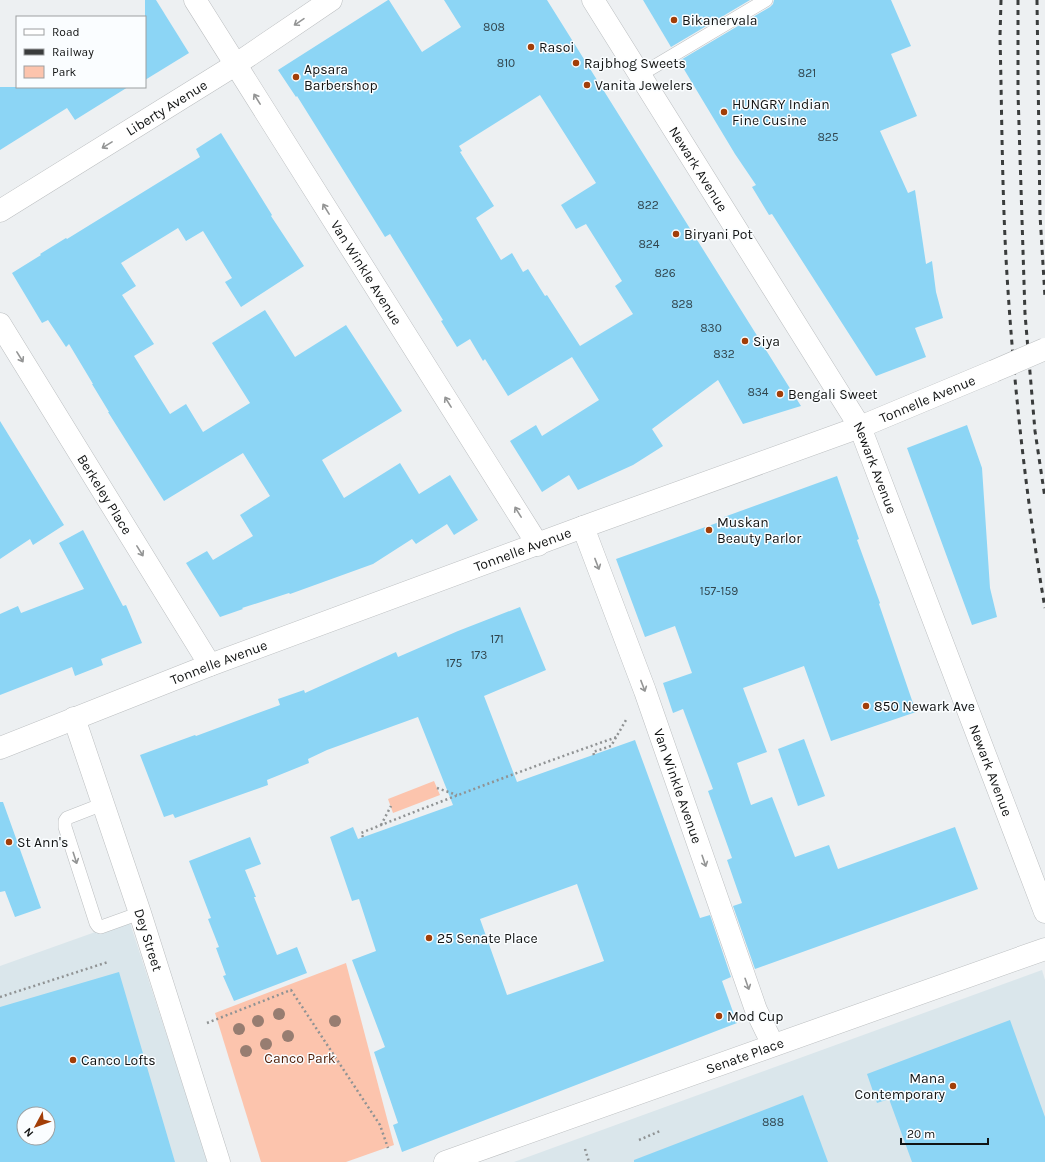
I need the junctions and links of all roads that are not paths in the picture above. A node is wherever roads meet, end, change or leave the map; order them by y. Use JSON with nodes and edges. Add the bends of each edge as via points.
{"nodes":[{"id":1,"x":195,"y":0,"type":"edge"},
{"id":2,"x":331,"y":0,"type":"edge"},
{"id":3,"x":593,"y":0,"type":"edge"},
{"id":4,"x":766,"y":0,"type":"edge"},
{"id":5,"x":235,"y":65,"type":"junction"},
{"id":6,"x":640,"y":75,"type":"junction"},
{"id":7,"x":0,"y":211,"type":"edge"},
{"id":8,"x":0,"y":324,"type":"edge"},
{"id":9,"x":1045,"y":349,"type":"edge"},
{"id":10,"x":860,"y":427,"type":"junction"},
{"id":11,"x":583,"y":527,"type":"junction"},
{"id":12,"x":538,"y":545,"type":"junction"},
{"id":13,"x":210,"y":665,"type":"junction"},
{"id":14,"x":74,"y":718,"type":"junction"},
{"id":15,"x":0,"y":748,"type":"edge"},
{"id":16,"x":103,"y":804,"type":"junction"},
{"id":17,"x":1045,"y":912,"type":"edge"},
{"id":18,"x":140,"y":913,"type":"junction"},
{"id":19,"x":1045,"y":949,"type":"edge"},
{"id":20,"x":774,"y":1045,"type":"junction"},
{"id":21,"x":219,"y":1162,"type":"edge"},
{"id":22,"x":445,"y":1162,"type":"edge"}],
"edges":[{"from":1,"to":5,"type":"street","name":"Van Winkle Avenue"},
{"from":2,"to":5,"type":"street","name":"Liberty Avenue","one_way":true},
{"from":3,"to":6,"type":"street","name":"Newark Avenue"},
{"from":4,"to":6,"type":"lane"},
{"from":5,"to":7,"type":"street","name":"Liberty Avenue","one_way":true},
{"from":12,"to":5,"type":"street","name":"Van Winkle Avenue","one_way":true},
{"from":6,"to":10,"type":"street","name":"Newark Avenue"},
{"from":8,"to":13,"type":"street","name":"Berkeley Place","one_way":true},
{"from":9,"to":10,"type":"street","name":"Tonnelle Avenue","bridge":true},
{"from":10,"to":11,"type":"street","name":"Tonnelle Avenue"},
{"from":10,"to":17,"type":"street","name":"Newark Avenue"},
{"from":11,"to":12,"type":"street","name":"Tonnelle Avenue"},
{"from":11,"to":20,"type":"street","name":"Van Winkle Avenue","one_way":true,"via":[[645,691],[756,1010]]},
{"from":12,"to":13,"type":"street","name":"Tonnelle Avenue"},
{"from":13,"to":14,"type":"street","name":"Tonnelle Avenue"},
{"from":14,"to":15,"type":"street","name":"Tonnelle Avenue"},
{"from":14,"to":16,"type":"street","name":"Dey Street"},
{"from":16,"to":18,"type":"street","name":"Dey Street"},
{"from":16,"to":18,"type":"lane","one_way":true,"via":[[67,818],[64,827],[96,923],[101,927]]},
{"from":18,"to":21,"type":"street","name":"Dey Street"},
{"from":19,"to":20,"type":"street","name":"Senate Place"},
{"from":20,"to":22,"type":"street","name":"Senate Place"}]}
